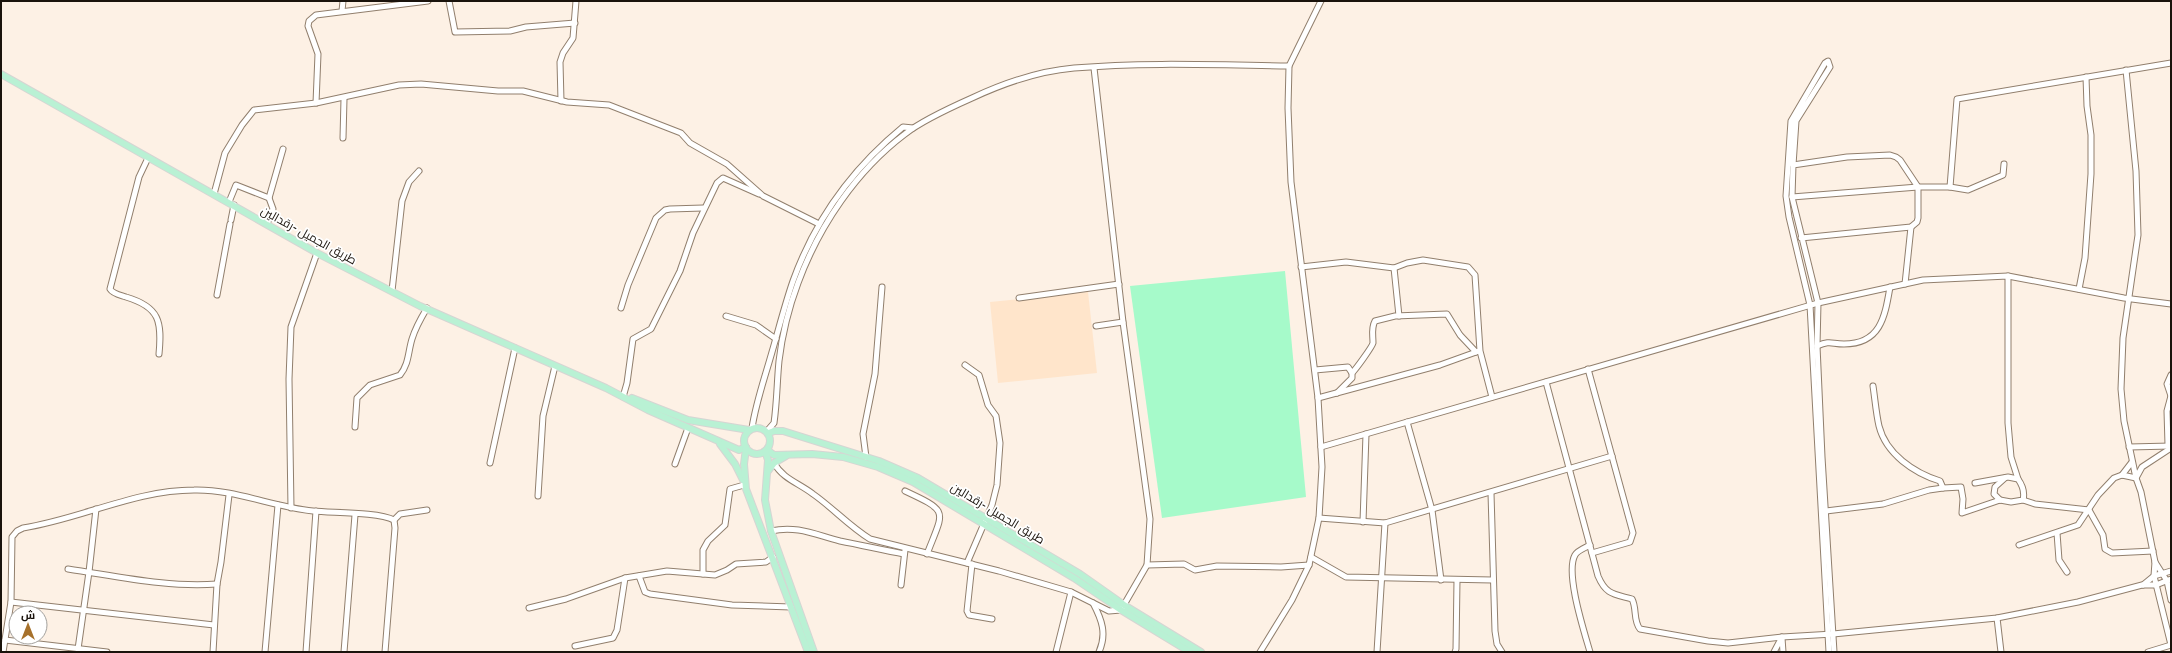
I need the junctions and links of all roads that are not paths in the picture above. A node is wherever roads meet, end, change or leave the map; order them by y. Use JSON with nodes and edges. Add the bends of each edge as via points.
{"nodes":[{"id":1,"x":343,"y":1,"type":"edge"},
{"id":2,"x":428,"y":1,"type":"edge"},
{"id":3,"x":449,"y":1,"type":"edge"},
{"id":4,"x":576,"y":1,"type":"edge"},
{"id":5,"x":1321,"y":1,"type":"edge"},
{"id":6,"x":381,"y":4,"type":"edge"},
{"id":7,"x":342,"y":11,"type":"junction"},
{"id":8,"x":575,"y":23,"type":"junction"},
{"id":9,"x":2171,"y":63,"type":"edge"},
{"id":10,"x":1289,"y":66,"type":"junction"},
{"id":11,"x":1094,"y":68,"type":"junction"},
{"id":12,"x":2126,"y":70,"type":"junction"},
{"id":13,"x":1,"y":74,"type":"edge"},
{"id":14,"x":2086,"y":77,"type":"junction"},
{"id":15,"x":344,"y":99,"type":"junction"},
{"id":16,"x":561,"y":101,"type":"junction"},
{"id":17,"x":316,"y":103,"type":"junction"},
{"id":18,"x":915,"y":128,"type":"junction"},
{"id":19,"x":343,"y":138,"type":"dead end"},
{"id":20,"x":283,"y":149,"type":"dead end"},
{"id":21,"x":148,"y":158,"type":"junction"},
{"id":22,"x":2004,"y":164,"type":"dead end"},
{"id":23,"x":1793,"y":165,"type":"junction"},
{"id":24,"x":419,"y":171,"type":"dead end"},
{"id":25,"x":1918,"y":187,"type":"junction"},
{"id":26,"x":1950,"y":187,"type":"junction"},
{"id":27,"x":214,"y":194,"type":"junction"},
{"id":28,"x":763,"y":196,"type":"junction"},
{"id":29,"x":1792,"y":197,"type":"junction"},
{"id":30,"x":269,"y":198,"type":"junction"},
{"id":31,"x":231,"y":204,"type":"junction"},
{"id":32,"x":703,"y":208,"type":"junction"},
{"id":33,"x":267,"y":224,"type":"junction"},
{"id":34,"x":819,"y":224,"type":"junction"},
{"id":35,"x":1912,"y":227,"type":"junction"},
{"id":36,"x":1801,"y":238,"type":"junction"},
{"id":37,"x":317,"y":253,"type":"junction"},
{"id":38,"x":1301,"y":267,"type":"junction"},
{"id":39,"x":1394,"y":268,"type":"junction"},
{"id":40,"x":2008,"y":276,"type":"junction"},
{"id":41,"x":795,"y":283,"type":"junction"},
{"id":42,"x":1119,"y":284,"type":"junction"},
{"id":43,"x":1905,"y":284,"type":"junction"},
{"id":44,"x":882,"y":287,"type":"dead end"},
{"id":45,"x":1890,"y":287,"type":"junction"},
{"id":46,"x":2079,"y":289,"type":"junction"},
{"id":47,"x":392,"y":291,"type":"junction"},
{"id":48,"x":217,"y":295,"type":"dead end"},
{"id":49,"x":1019,"y":298,"type":"dead end"},
{"id":50,"x":2129,"y":298,"type":"junction"},
{"id":51,"x":1818,"y":303,"type":"junction"},
{"id":52,"x":2171,"y":304,"type":"edge"},
{"id":53,"x":1810,"y":305,"type":"junction"},
{"id":54,"x":428,"y":308,"type":"junction"},
{"id":55,"x":621,"y":308,"type":"dead end"},
{"id":56,"x":726,"y":316,"type":"dead end"},
{"id":57,"x":1399,"y":316,"type":"junction"},
{"id":58,"x":1123,"y":322,"type":"junction"},
{"id":59,"x":1096,"y":326,"type":"dead end"},
{"id":60,"x":776,"y":339,"type":"junction"},
{"id":61,"x":1817,"y":346,"type":"junction"},
{"id":62,"x":515,"y":348,"type":"junction"},
{"id":63,"x":1478,"y":352,"type":"junction"},
{"id":64,"x":159,"y":354,"type":"dead end"},
{"id":65,"x":965,"y":365,"type":"dead end"},
{"id":66,"x":555,"y":366,"type":"junction"},
{"id":67,"x":1588,"y":369,"type":"junction"},
{"id":68,"x":1315,"y":370,"type":"junction"},
{"id":69,"x":1352,"y":373,"type":"junction"},
{"id":70,"x":2171,"y":375,"type":"edge"},
{"id":71,"x":1546,"y":382,"type":"junction"},
{"id":72,"x":1873,"y":386,"type":"dead end"},
{"id":73,"x":1336,"y":393,"type":"junction"},
{"id":74,"x":621,"y":395,"type":"junction"},
{"id":75,"x":2171,"y":396,"type":"edge"},
{"id":76,"x":1492,"y":397,"type":"junction"},
{"id":77,"x":1318,"y":398,"type":"junction"},
{"id":78,"x":1407,"y":422,"type":"junction"},
{"id":79,"x":355,"y":427,"type":"dead end"},
{"id":80,"x":688,"y":428,"type":"junction"},
{"id":81,"x":750,"y":429,"type":"junction"},
{"id":82,"x":768,"y":432,"type":"junction"},
{"id":83,"x":1366,"y":434,"type":"junction"},
{"id":84,"x":717,"y":442,"type":"junction"},
{"id":85,"x":2129,"y":446,"type":"junction"},
{"id":86,"x":746,"y":447,"type":"junction"},
{"id":87,"x":1321,"y":447,"type":"junction"},
{"id":88,"x":2170,"y":447,"type":"edge"},
{"id":89,"x":766,"y":451,"type":"junction"},
{"id":90,"x":792,"y":455,"type":"junction"},
{"id":91,"x":1612,"y":456,"type":"junction"},
{"id":92,"x":866,"y":457,"type":"junction"},
{"id":93,"x":2132,"y":462,"type":"junction"},
{"id":94,"x":490,"y":463,"type":"dead end"},
{"id":95,"x":774,"y":463,"type":"junction"},
{"id":96,"x":675,"y":464,"type":"dead end"},
{"id":97,"x":1571,"y":469,"type":"junction"},
{"id":98,"x":2122,"y":474,"type":"junction"},
{"id":99,"x":765,"y":477,"type":"junction"},
{"id":100,"x":2008,"y":477,"type":"junction"},
{"id":101,"x":2136,"y":478,"type":"junction"},
{"id":102,"x":2018,"y":479,"type":"junction"},
{"id":103,"x":1975,"y":484,"type":"dead end"},
{"id":104,"x":745,"y":487,"type":"junction"},
{"id":105,"x":1942,"y":488,"type":"junction"},
{"id":106,"x":905,"y":492,"type":"dead end"},
{"id":107,"x":1491,"y":493,"type":"junction"},
{"id":108,"x":229,"y":495,"type":"junction"},
{"id":109,"x":538,"y":496,"type":"dead end"},
{"id":110,"x":2000,"y":500,"type":"junction"},
{"id":111,"x":2023,"y":500,"type":"junction"},
{"id":112,"x":278,"y":505,"type":"junction"},
{"id":113,"x":291,"y":508,"type":"junction"},
{"id":114,"x":96,"y":509,"type":"junction"},
{"id":115,"x":427,"y":510,"type":"dead end"},
{"id":116,"x":1432,"y":510,"type":"junction"},
{"id":117,"x":2089,"y":510,"type":"junction"},
{"id":118,"x":316,"y":511,"type":"junction"},
{"id":119,"x":1826,"y":511,"type":"junction"},
{"id":120,"x":355,"y":515,"type":"junction"},
{"id":121,"x":1319,"y":518,"type":"junction"},
{"id":122,"x":394,"y":520,"type":"junction"},
{"id":123,"x":984,"y":521,"type":"junction"},
{"id":124,"x":1363,"y":522,"type":"junction"},
{"id":125,"x":1385,"y":523,"type":"junction"},
{"id":126,"x":771,"y":531,"type":"junction"},
{"id":127,"x":2057,"y":533,"type":"junction"},
{"id":128,"x":1590,"y":545,"type":"junction"},
{"id":129,"x":2019,"y":545,"type":"dead end"},
{"id":130,"x":773,"y":548,"type":"junction"},
{"id":131,"x":905,"y":551,"type":"junction"},
{"id":132,"x":2153,"y":551,"type":"junction"},
{"id":133,"x":1592,"y":553,"type":"junction"},
{"id":134,"x":927,"y":554,"type":"junction"},
{"id":135,"x":773,"y":557,"type":"junction"},
{"id":136,"x":1311,"y":557,"type":"junction"},
{"id":137,"x":2155,"y":562,"type":"junction"},
{"id":138,"x":969,"y":563,"type":"junction"},
{"id":139,"x":1147,"y":565,"type":"junction"},
{"id":140,"x":1309,"y":565,"type":"junction"},
{"id":141,"x":68,"y":569,"type":"dead end"},
{"id":142,"x":2171,"y":571,"type":"edge"},
{"id":143,"x":89,"y":572,"type":"junction"},
{"id":144,"x":2067,"y":572,"type":"dead end"},
{"id":145,"x":2163,"y":573,"type":"junction"},
{"id":146,"x":703,"y":574,"type":"junction"},
{"id":147,"x":639,"y":576,"type":"junction"},
{"id":148,"x":2154,"y":576,"type":"junction"},
{"id":149,"x":625,"y":578,"type":"junction"},
{"id":150,"x":1382,"y":579,"type":"junction"},
{"id":151,"x":1442,"y":580,"type":"junction"},
{"id":152,"x":1457,"y":580,"type":"junction"},
{"id":153,"x":1492,"y":580,"type":"junction"},
{"id":154,"x":2169,"y":580,"type":"edge"},
{"id":155,"x":216,"y":584,"type":"junction"},
{"id":156,"x":901,"y":585,"type":"dead end"},
{"id":157,"x":2142,"y":585,"type":"junction"},
{"id":158,"x":2156,"y":585,"type":"junction"},
{"id":159,"x":1071,"y":592,"type":"junction"},
{"id":160,"x":2171,"y":600,"type":"edge"},
{"id":161,"x":12,"y":602,"type":"junction"},
{"id":162,"x":1094,"y":603,"type":"junction"},
{"id":163,"x":791,"y":606,"type":"junction"},
{"id":164,"x":529,"y":608,"type":"dead end"},
{"id":165,"x":1122,"y":608,"type":"junction"},
{"id":166,"x":84,"y":610,"type":"junction"},
{"id":167,"x":1997,"y":618,"type":"junction"},
{"id":168,"x":992,"y":619,"type":"dead end"},
{"id":169,"x":214,"y":625,"type":"junction"},
{"id":170,"x":1830,"y":634,"type":"junction"},
{"id":171,"x":1782,"y":637,"type":"junction"},
{"id":172,"x":5,"y":640,"type":"junction"},
{"id":173,"x":2171,"y":645,"type":"edge"},
{"id":174,"x":575,"y":646,"type":"dead end"},
{"id":175,"x":78,"y":649,"type":"junction"},
{"id":176,"x":3,"y":652,"type":"edge"},
{"id":177,"x":107,"y":652,"type":"edge"},
{"id":178,"x":213,"y":652,"type":"edge"},
{"id":179,"x":265,"y":652,"type":"edge"},
{"id":180,"x":306,"y":652,"type":"edge"},
{"id":181,"x":344,"y":652,"type":"edge"},
{"id":182,"x":384,"y":652,"type":"edge"},
{"id":183,"x":808,"y":652,"type":"edge"},
{"id":184,"x":814,"y":652,"type":"edge"},
{"id":185,"x":1056,"y":652,"type":"edge"},
{"id":186,"x":1098,"y":652,"type":"edge"},
{"id":187,"x":1190,"y":652,"type":"edge"},
{"id":188,"x":1201,"y":652,"type":"edge"},
{"id":189,"x":1260,"y":652,"type":"edge"},
{"id":190,"x":1377,"y":652,"type":"edge"},
{"id":191,"x":1455,"y":652,"type":"edge"},
{"id":192,"x":1502,"y":652,"type":"edge"},
{"id":193,"x":1590,"y":652,"type":"edge"},
{"id":194,"x":1774,"y":652,"type":"edge"},
{"id":195,"x":1783,"y":652,"type":"edge"},
{"id":196,"x":1828,"y":652,"type":"edge"},
{"id":197,"x":1834,"y":652,"type":"edge"},
{"id":198,"x":2001,"y":652,"type":"edge"},
{"id":199,"x":2148,"y":652,"type":"edge"}],
"edges":[{"from":1,"to":7,"type":"street"},
{"from":2,"to":6,"type":"street"},
{"from":3,"to":8,"type":"street","via":[[454,32],[510,31],[526,27]]},
{"from":4,"to":8,"type":"street"},
{"from":5,"to":10,"type":"street"},
{"from":6,"to":7,"type":"street"},
{"from":7,"to":17,"type":"street","via":[[316,15],[309,20],[309,31],[318,54]]},
{"from":8,"to":16,"type":"street","via":[[573,38],[560,62]]},
{"from":9,"to":12,"type":"street"},
{"from":10,"to":11,"type":"street","via":[[1166,65]]},
{"from":10,"to":38,"type":"street","via":[[1288,142]]},
{"from":11,"to":18,"type":"street","via":[[1055,71],[1013,82],[961,103]]},
{"from":11,"to":42,"type":"street"},
{"from":12,"to":14,"type":"street"},
{"from":12,"to":50,"type":"street","via":[[2136,171],[2138,235]]},
{"from":13,"to":21,"type":"main road","name":"طريق الجميل -رقدالين"},
{"from":14,"to":26,"type":"street","via":[[1957,99]]},
{"from":14,"to":46,"type":"street","via":[[2091,174],[2085,258]]},
{"from":15,"to":16,"type":"street","via":[[399,85],[428,84],[524,91]]},
{"from":15,"to":17,"type":"street"},
{"from":15,"to":19,"type":"street"},
{"from":16,"to":28,"type":"street","via":[[609,105],[676,130],[690,143],[727,164]]},
{"from":17,"to":27,"type":"street","via":[[252,112],[225,153]]},
{"from":18,"to":34,"type":"street","via":[[903,127],[869,158],[837,196]]},
{"from":18,"to":41,"type":"street","via":[[906,132],[873,162],[843,199],[814,245]]},
{"from":20,"to":30,"type":"street"},
{"from":21,"to":27,"type":"main road","name":"طريق الجميل -رقدالين"},
{"from":21,"to":64,"type":"street","via":[[139,177],[110,289],[114,293],[142,303],[156,316],[160,324]]},
{"from":22,"to":26,"type":"street","via":[[2003,175],[1996,180],[1968,190]]},
{"from":23,"to":25,"type":"street","via":[[1847,157],[1890,155],[1900,160]]},
{"from":23,"to":29,"type":"street"},
{"from":23,"to":53,"type":"street","via":[[1796,121],[1831,65],[1828,61],[1794,112],[1789,130],[1787,206]]},
{"from":24,"to":47,"type":"street","via":[[409,182],[402,201]]},
{"from":25,"to":26,"type":"street"},
{"from":25,"to":29,"type":"street"},
{"from":25,"to":35,"type":"street","via":[[1918,218]]},
{"from":27,"to":31,"type":"main road","name":"طريق الجميل -رقدالين"},
{"from":28,"to":32,"type":"street","via":[[727,179],[721,179]]},
{"from":28,"to":34,"type":"street"},
{"from":29,"to":36,"type":"street"},
{"from":30,"to":31,"type":"street","via":[[236,185]]},
{"from":30,"to":33,"type":"street","via":[[273,209]]},
{"from":31,"to":33,"type":"main road","name":"طريق الجميل -رقدالين"},
{"from":31,"to":48,"type":"street","via":[[231,222]]},
{"from":32,"to":55,"type":"street","via":[[665,210],[656,218]]},
{"from":32,"to":74,"type":"street","via":[[680,271],[650,330],[633,339]]},
{"from":33,"to":37,"type":"main road","name":"طريق الجميل -رقدالين"},
{"from":34,"to":41,"type":"street","via":[[810,240]]},
{"from":35,"to":36,"type":"street"},
{"from":35,"to":43,"type":"street"},
{"from":36,"to":51,"type":"street"},
{"from":37,"to":47,"type":"main road","name":"طريق الجميل -رقدالين"},
{"from":37,"to":113,"type":"street","via":[[291,327]]},
{"from":38,"to":39,"type":"street","via":[[1346,262]]},
{"from":38,"to":68,"type":"street"},
{"from":39,"to":57,"type":"street"},
{"from":39,"to":63,"type":"street","via":[[1423,260],[1473,270]]},
{"from":40,"to":43,"type":"street","via":[[1923,280]]},
{"from":40,"to":46,"type":"street"},
{"from":40,"to":102,"type":"street","via":[[2008,423],[2011,457]]},
{"from":41,"to":60,"type":"street"},
{"from":41,"to":82,"type":"street","via":[[781,346],[774,423]]},
{"from":42,"to":49,"type":"street"},
{"from":42,"to":58,"type":"street"},
{"from":43,"to":45,"type":"street"},
{"from":44,"to":92,"type":"street","via":[[875,374],[863,434]]},
{"from":45,"to":51,"type":"street"},
{"from":45,"to":61,"type":"street","via":[[1880,327],[1873,336],[1844,344],[1828,341]]},
{"from":46,"to":50,"type":"street"},
{"from":47,"to":54,"type":"main road","name":"طريق الجميل -رقدالين"},
{"from":50,"to":52,"type":"street"},
{"from":50,"to":85,"type":"street","via":[[2123,338],[2121,389]]},
{"from":51,"to":53,"type":"street"},
{"from":51,"to":61,"type":"street"},
{"from":53,"to":67,"type":"street"},
{"from":53,"to":170,"type":"street"},
{"from":54,"to":62,"type":"main road","name":"طريق الجميل -رقدالين"},
{"from":54,"to":79,"type":"street","via":[[412,339],[407,363],[400,375],[370,385],[357,398]]},
{"from":56,"to":60,"type":"street","via":[[756,325]]},
{"from":57,"to":63,"type":"street","via":[[1447,314],[1460,335]]},
{"from":57,"to":69,"type":"street","via":[[1375,321],[1372,326],[1373,344]]},
{"from":58,"to":59,"type":"street"},
{"from":58,"to":139,"type":"street","via":[[1150,519]]},
{"from":60,"to":81,"type":"street"},
{"from":61,"to":119,"type":"street"},
{"from":62,"to":66,"type":"main road","name":"طريق الجميل -رقدالين"},
{"from":62,"to":94,"type":"street"},
{"from":63,"to":73,"type":"street"},
{"from":63,"to":76,"type":"street"},
{"from":65,"to":123,"type":"street","via":[[979,375],[988,405],[998,424],[1000,443],[997,485],[992,505]]},
{"from":66,"to":74,"type":"main road","name":"طريق الجميل -رقدالين"},
{"from":66,"to":109,"type":"street","via":[[543,416]]},
{"from":67,"to":71,"type":"street"},
{"from":67,"to":91,"type":"street"},
{"from":68,"to":69,"type":"street","via":[[1348,366]]},
{"from":68,"to":77,"type":"street"},
{"from":69,"to":73,"type":"street","via":[[1352,378]]},
{"from":70,"to":75,"type":"street","via":[[2167,384]]},
{"from":71,"to":76,"type":"street"},
{"from":71,"to":97,"type":"street"},
{"from":72,"to":105,"type":"street","via":[[1880,427],[1887,442],[1897,456],[1914,470],[1940,481]]},
{"from":73,"to":77,"type":"street"},
{"from":74,"to":80,"type":"main road"},
{"from":74,"to":81,"type":"main road","via":[[688,420]]},
{"from":75,"to":88,"type":"street","via":[[2167,411]]},
{"from":76,"to":78,"type":"street"},
{"from":77,"to":87,"type":"street"},
{"from":78,"to":83,"type":"street"},
{"from":78,"to":116,"type":"street"},
{"from":80,"to":84,"type":"main road"},
{"from":80,"to":96,"type":"street"},
{"from":81,"to":82,"type":"main road","via":[[760,427]]},
{"from":81,"to":86,"type":"main road","via":[[744,439]]},
{"from":82,"to":89,"type":"main road","via":[[771,442]]},
{"from":82,"to":92,"type":"main road","name":"طريق الجميل -رقدالين","via":[[780,430]]},
{"from":83,"to":87,"type":"street"},
{"from":83,"to":124,"type":"street"},
{"from":84,"to":86,"type":"main road","via":[[739,450]]},
{"from":84,"to":104,"type":"main road","via":[[735,464]]},
{"from":85,"to":88,"type":"street"},
{"from":85,"to":93,"type":"street"},
{"from":86,"to":89,"type":"main road","via":[[755,454]]},
{"from":86,"to":104,"type":"main road"},
{"from":87,"to":121,"type":"street"},
{"from":88,"to":101,"type":"street","via":[[2142,467]]},
{"from":89,"to":90,"type":"main road","name":"طريق الجميل -رقدالين","via":[[774,455]]},
{"from":89,"to":99,"type":"main road","via":[[768,460]]},
{"from":90,"to":95,"type":"main road"},
{"from":90,"to":123,"type":"main road","name":"طريق الجميل -رقدالين","via":[[843,457],[878,467],[913,482]]},
{"from":91,"to":97,"type":"street"},
{"from":91,"to":133,"type":"street","via":[[1633,533],[1630,542]]},
{"from":92,"to":123,"type":"main road","name":"طريق الجميل -رقدالين","via":[[918,478]]},
{"from":93,"to":98,"type":"street"},
{"from":93,"to":101,"type":"street"},
{"from":95,"to":99,"type":"main road"},
{"from":95,"to":131,"type":"street","via":[[783,475],[812,493],[861,534]]},
{"from":97,"to":107,"type":"street"},
{"from":97,"to":128,"type":"street"},
{"from":98,"to":101,"type":"street"},
{"from":98,"to":117,"type":"street","via":[[2106,486]]},
{"from":99,"to":126,"type":"main road","via":[[765,500]]},
{"from":100,"to":102,"type":"street"},
{"from":100,"to":103,"type":"street"},
{"from":100,"to":110,"type":"street","via":[[2000,480],[1995,487],[1994,494]]},
{"from":101,"to":132,"type":"street"},
{"from":102,"to":111,"type":"street","via":[[2022,485]]},
{"from":104,"to":130,"type":"main road"},
{"from":104,"to":146,"type":"street","via":[[730,489],[725,525],[708,541],[704,550]]},
{"from":105,"to":110,"type":"street","via":[[1961,487],[1962,512]]},
{"from":105,"to":119,"type":"street","via":[[1883,504]]},
{"from":106,"to":134,"type":"street","via":[[937,507],[940,513],[940,521]]},
{"from":107,"to":116,"type":"street"},
{"from":107,"to":153,"type":"street"},
{"from":108,"to":112,"type":"street"},
{"from":108,"to":114,"type":"street","via":[[196,490],[171,491]]},
{"from":108,"to":155,"type":"street","via":[[222,562]]},
{"from":110,"to":111,"type":"street"},
{"from":111,"to":117,"type":"street","via":[[2035,504]]},
{"from":112,"to":113,"type":"street"},
{"from":112,"to":179,"type":"street"},
{"from":113,"to":118,"type":"street"},
{"from":114,"to":143,"type":"street"},
{"from":114,"to":161,"type":"street","via":[[17,530],[11,543]]},
{"from":115,"to":122,"type":"street","via":[[400,514]]},
{"from":116,"to":125,"type":"street"},
{"from":116,"to":151,"type":"street"},
{"from":117,"to":127,"type":"street","via":[[2078,525]]},
{"from":117,"to":132,"type":"street","via":[[2103,535],[2105,549],[2112,553]]},
{"from":118,"to":120,"type":"street"},
{"from":118,"to":180,"type":"street"},
{"from":119,"to":170,"type":"street"},
{"from":120,"to":122,"type":"street"},
{"from":120,"to":181,"type":"street"},
{"from":121,"to":124,"type":"street"},
{"from":121,"to":136,"type":"street"},
{"from":122,"to":182,"type":"street"},
{"from":123,"to":138,"type":"street"},
{"from":123,"to":165,"type":"main road","name":"طريق الجميل -رقدالين","via":[[1080,574]]},
{"from":124,"to":125,"type":"street"},
{"from":125,"to":150,"type":"street"},
{"from":126,"to":130,"type":"main road"},
{"from":126,"to":131,"type":"street","via":[[798,528],[841,541]]},
{"from":127,"to":129,"type":"street"},
{"from":127,"to":144,"type":"street","via":[[2059,560]]},
{"from":128,"to":133,"type":"street"},
{"from":128,"to":193,"type":"street","via":[[1579,551],[1574,558],[1576,598]]},
{"from":130,"to":135,"type":"main road"},
{"from":130,"to":184,"type":"main road"},
{"from":131,"to":134,"type":"street"},
{"from":131,"to":156,"type":"street"},
{"from":132,"to":137,"type":"street"},
{"from":133,"to":171,"type":"street","via":[[1603,586],[1608,592],[1632,599],[1635,604],[1637,626],[1640,629],[1708,641],[1728,642]]},
{"from":134,"to":138,"type":"street"},
{"from":135,"to":146,"type":"street","via":[[766,562],[736,564],[715,575]]},
{"from":135,"to":163,"type":"main road"},
{"from":136,"to":140,"type":"street"},
{"from":136,"to":150,"type":"street","via":[[1346,577]]},
{"from":137,"to":145,"type":"street"},
{"from":137,"to":148,"type":"street"},
{"from":138,"to":159,"type":"street"},
{"from":138,"to":168,"type":"street","via":[[967,611],[969,615]]},
{"from":139,"to":140,"type":"street","via":[[1184,564],[1195,570],[1217,566]]},
{"from":139,"to":165,"type":"street"},
{"from":140,"to":189,"type":"street","via":[[1292,600]]},
{"from":141,"to":143,"type":"street"},
{"from":142,"to":145,"type":"street"},
{"from":143,"to":155,"type":"street","via":[[194,585]]},
{"from":143,"to":166,"type":"street"},
{"from":145,"to":148,"type":"street"},
{"from":145,"to":154,"type":"street"},
{"from":146,"to":147,"type":"street","via":[[667,571]]},
{"from":147,"to":149,"type":"street"},
{"from":147,"to":163,"type":"street","via":[[645,592],[650,594],[732,606]]},
{"from":148,"to":157,"type":"street"},
{"from":148,"to":158,"type":"street"},
{"from":149,"to":164,"type":"street","via":[[566,599]]},
{"from":149,"to":174,"type":"street","via":[[614,638]]},
{"from":150,"to":151,"type":"street"},
{"from":150,"to":190,"type":"street"},
{"from":151,"to":152,"type":"street"},
{"from":152,"to":153,"type":"street"},
{"from":152,"to":191,"type":"street"},
{"from":153,"to":192,"type":"street","via":[[1495,631],[1497,644]]},
{"from":154,"to":158,"type":"street"},
{"from":154,"to":160,"type":"street"},
{"from":155,"to":169,"type":"street"},
{"from":157,"to":158,"type":"street"},
{"from":157,"to":167,"type":"street","via":[[2078,602]]},
{"from":158,"to":173,"type":"street"},
{"from":159,"to":162,"type":"street"},
{"from":159,"to":185,"type":"street"},
{"from":161,"to":166,"type":"street"},
{"from":161,"to":172,"type":"street"},
{"from":162,"to":165,"type":"street","via":[[1109,611]]},
{"from":162,"to":186,"type":"street","via":[[1102,619],[1104,633]]},
{"from":163,"to":183,"type":"main road"},
{"from":165,"to":187,"type":"main road","name":"طريق الجميل -رقدالين"},
{"from":165,"to":188,"type":"main road","name":"طريق الجميل -رقدالين"},
{"from":166,"to":169,"type":"street"},
{"from":166,"to":175,"type":"street"},
{"from":167,"to":170,"type":"street"},
{"from":167,"to":198,"type":"street"},
{"from":169,"to":178,"type":"street"},
{"from":170,"to":171,"type":"street"},
{"from":170,"to":196,"type":"street"},
{"from":170,"to":197,"type":"street"},
{"from":171,"to":194,"type":"street"},
{"from":171,"to":195,"type":"street"},
{"from":172,"to":175,"type":"street"},
{"from":172,"to":176,"type":"street"},
{"from":173,"to":199,"type":"street"},
{"from":175,"to":177,"type":"street"}]}
